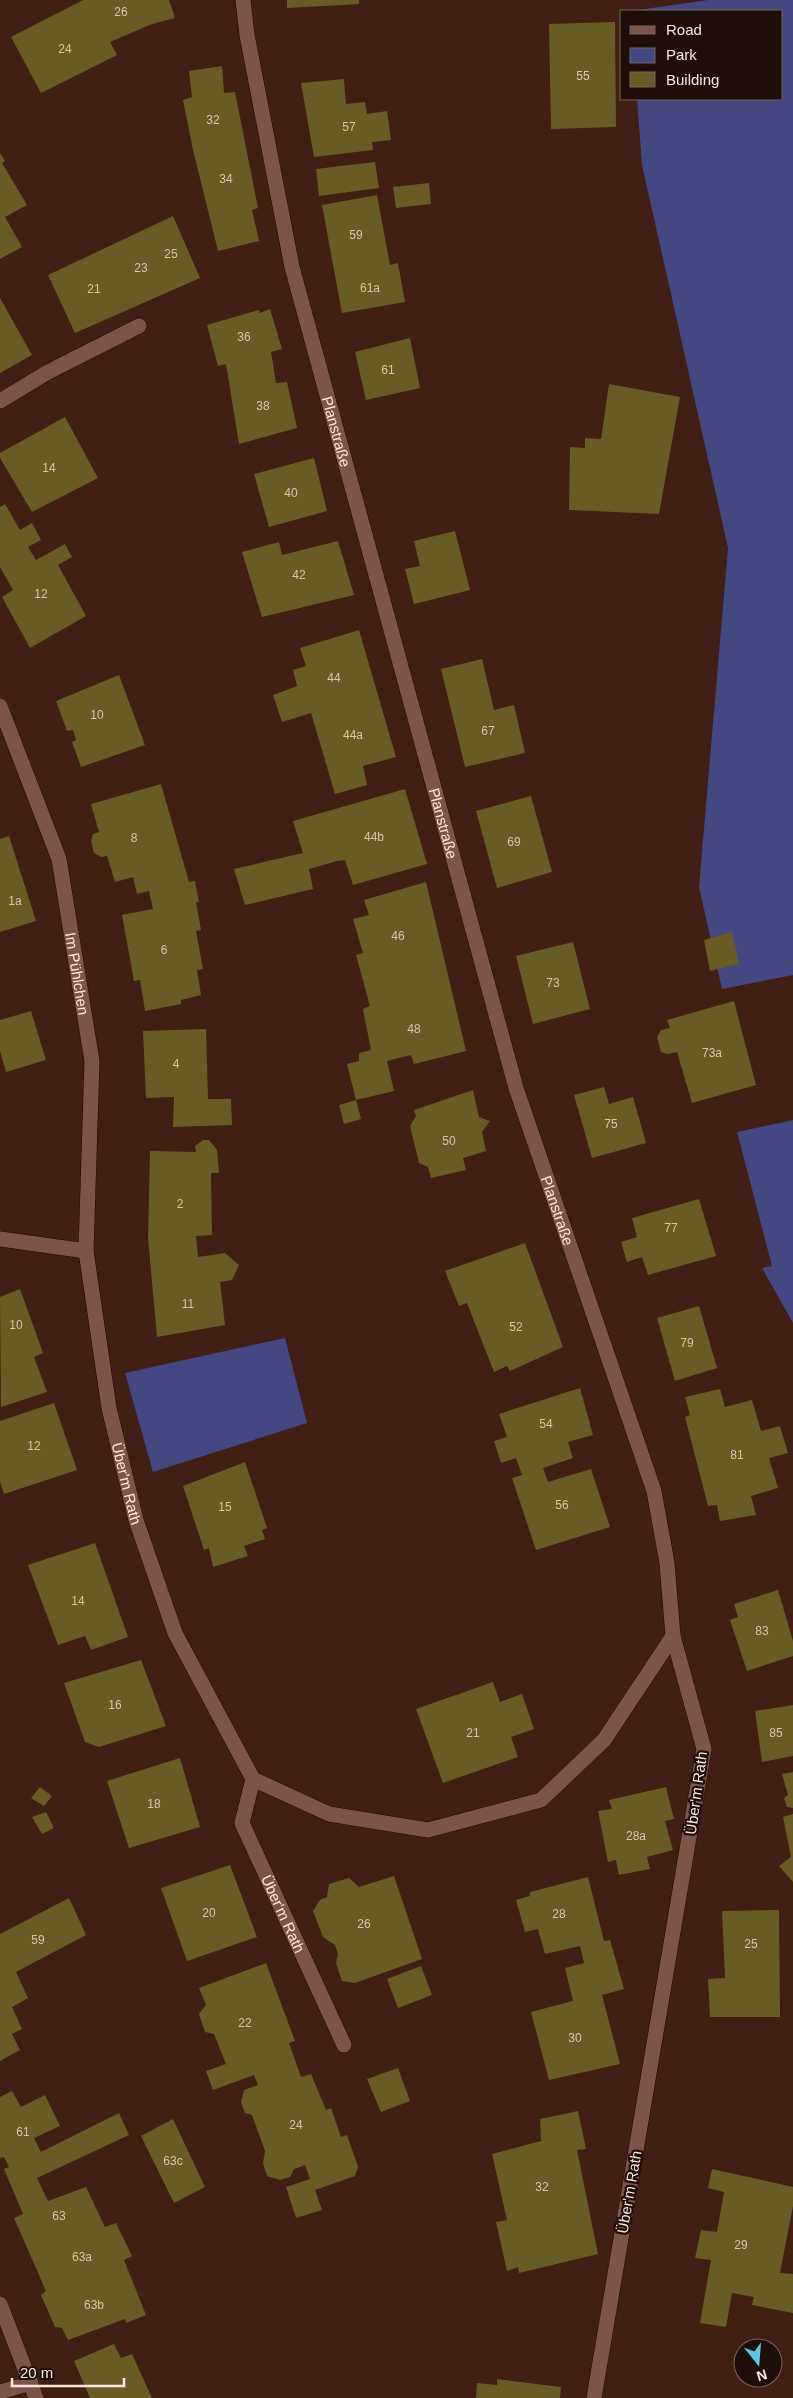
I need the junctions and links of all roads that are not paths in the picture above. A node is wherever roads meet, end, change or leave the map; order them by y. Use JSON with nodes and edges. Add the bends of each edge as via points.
{"nodes":[{"id":1,"x":243,"y":0,"type":"edge"},
{"id":2,"x":138,"y":326,"type":"dead end"},
{"id":3,"x":0,"y":400,"type":"edge"},
{"id":4,"x":0,"y":706,"type":"edge"},
{"id":5,"x":0,"y":1240,"type":"edge"},
{"id":6,"x":86,"y":1251,"type":"junction"},
{"id":7,"x":674,"y":1636,"type":"junction"},
{"id":8,"x":254,"y":1779,"type":"junction"},
{"id":9,"x":344,"y":2045,"type":"dead end"},
{"id":10,"x":0,"y":2304,"type":"edge"},
{"id":11,"x":31,"y":2383,"type":"junction"},
{"id":12,"x":0,"y":2392,"type":"edge"},
{"id":13,"x":36,"y":2398,"type":"edge"},
{"id":14,"x":594,"y":2398,"type":"edge"}],
"edges":[{"from":1,"to":7,"type":"street","name":"Planstraße","via":[[292,267],[516,1088],[654,1491],[667,1562]]},
{"from":2,"to":3,"type":"street"},
{"from":4,"to":6,"type":"street","name":"Im Pühlchen","via":[[59,859],[92,1061]]},
{"from":5,"to":6,"type":"street"},
{"from":6,"to":8,"type":"street","name":"Über'm Rath","via":[[109,1408],[136,1520],[175,1633]]},
{"from":7,"to":8,"type":"street","via":[[604,1740],[541,1800],[428,1830],[329,1814]]},
{"from":7,"to":14,"type":"street","name":"Über'm Rath","via":[[704,1749]]},
{"from":8,"to":9,"type":"street","name":"Über'm Rath","via":[[242,1823]]},
{"from":10,"to":11,"type":"street"},
{"from":11,"to":12,"type":"street"},
{"from":11,"to":13,"type":"street"}]}
